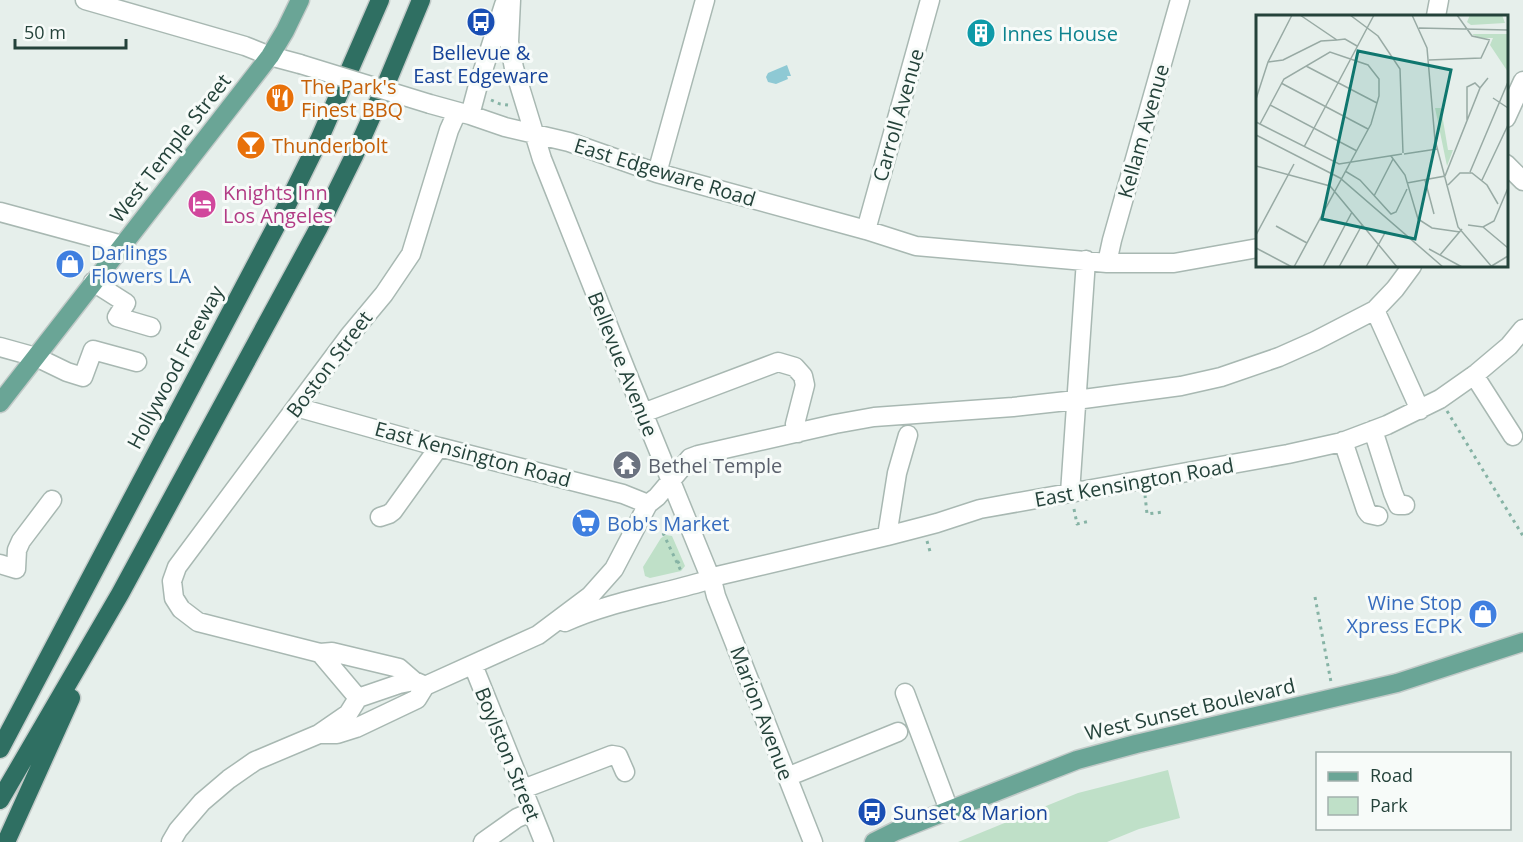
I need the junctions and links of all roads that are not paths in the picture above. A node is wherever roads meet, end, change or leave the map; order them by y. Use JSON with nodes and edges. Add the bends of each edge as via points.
{"nodes":[{"id":1,"x":85,"y":0,"type":"edge"},
{"id":2,"x":300,"y":0,"type":"edge"},
{"id":3,"x":380,"y":0,"type":"edge"},
{"id":4,"x":421,"y":0,"type":"edge"},
{"id":5,"x":506,"y":0,"type":"edge"},
{"id":6,"x":511,"y":0,"type":"edge"},
{"id":7,"x":705,"y":0,"type":"edge"},
{"id":8,"x":930,"y":0,"type":"edge"},
{"id":9,"x":1180,"y":0,"type":"edge"},
{"id":10,"x":1439,"y":0,"type":"edge"},
{"id":11,"x":1436,"y":15,"type":"edge"},
{"id":12,"x":270,"y":56,"type":"junction"},
{"id":13,"x":1523,"y":81,"type":"edge"},
{"id":14,"x":464,"y":114,"type":"junction"},
{"id":15,"x":1508,"y":114,"type":"edge"},
{"id":16,"x":534,"y":134,"type":"junction"},
{"id":17,"x":1508,"y":167,"type":"edge"},
{"id":18,"x":657,"y":173,"type":"junction"},
{"id":19,"x":1523,"y":181,"type":"edge"},
{"id":20,"x":0,"y":212,"type":"edge"},
{"id":21,"x":866,"y":230,"type":"junction"},
{"id":22,"x":122,"y":245,"type":"junction"},
{"id":23,"x":1256,"y":248,"type":"edge"},
{"id":24,"x":1086,"y":260,"type":"junction"},
{"id":25,"x":1107,"y":263,"type":"junction"},
{"id":26,"x":1411,"y":267,"type":"edge"},
{"id":27,"x":93,"y":282,"type":"junction"},
{"id":28,"x":1375,"y":310,"type":"junction"},
{"id":29,"x":152,"y":327,"type":"dead end"},
{"id":30,"x":1521,"y":336,"type":"edge"},
{"id":31,"x":0,"y":347,"type":"edge"},
{"id":32,"x":36,"y":357,"type":"junction"},
{"id":33,"x":137,"y":362,"type":"dead end"},
{"id":34,"x":1474,"y":375,"type":"junction"},
{"id":35,"x":1076,"y":400,"type":"junction"},
{"id":36,"x":0,"y":403,"type":"edge"},
{"id":37,"x":296,"y":407,"type":"junction"},
{"id":38,"x":1420,"y":410,"type":"junction"},
{"id":39,"x":643,"y":413,"type":"junction"},
{"id":40,"x":1373,"y":430,"type":"junction"},
{"id":41,"x":798,"y":433,"type":"junction"},
{"id":42,"x":908,"y":435,"type":"dead end"},
{"id":43,"x":1513,"y":436,"type":"dead end"},
{"id":44,"x":1343,"y":441,"type":"junction"},
{"id":45,"x":439,"y":447,"type":"junction"},
{"id":46,"x":670,"y":480,"type":"junction"},
{"id":47,"x":52,"y":500,"type":"dead end"},
{"id":48,"x":1072,"y":501,"type":"junction"},
{"id":49,"x":648,"y":504,"type":"junction"},
{"id":50,"x":1405,"y":505,"type":"dead end"},
{"id":51,"x":1378,"y":516,"type":"dead end"},
{"id":52,"x":380,"y":517,"type":"dead end"},
{"id":53,"x":887,"y":536,"type":"junction"},
{"id":54,"x":8,"y":566,"type":"edge"},
{"id":55,"x":711,"y":578,"type":"junction"},
{"id":56,"x":107,"y":616,"type":"junction"},
{"id":57,"x":538,"y":634,"type":"junction"},
{"id":58,"x":1523,"y":642,"type":"edge"},
{"id":59,"x":320,"y":653,"type":"junction"},
{"id":60,"x":473,"y":665,"type":"junction"},
{"id":61,"x":419,"y":684,"type":"junction"},
{"id":62,"x":905,"y":693,"type":"dead end"},
{"id":63,"x":358,"y":698,"type":"junction"},
{"id":64,"x":898,"y":732,"type":"dead end"},
{"id":65,"x":319,"y":734,"type":"junction"},
{"id":66,"x":0,"y":749,"type":"edge"},
{"id":67,"x":625,"y":772,"type":"dead end"},
{"id":68,"x":787,"y":777,"type":"junction"},
{"id":69,"x":523,"y":789,"type":"junction"},
{"id":70,"x":0,"y":800,"type":"edge"},
{"id":71,"x":949,"y":810,"type":"junction"},
{"id":72,"x":531,"y":812,"type":"junction"},
{"id":73,"x":4,"y":842,"type":"edge"},
{"id":74,"x":171,"y":842,"type":"edge"},
{"id":75,"x":483,"y":842,"type":"edge"},
{"id":76,"x":543,"y":842,"type":"edge"},
{"id":77,"x":813,"y":842,"type":"edge"},
{"id":78,"x":874,"y":842,"type":"edge"}],
"edges":[{"from":1,"to":12,"type":"street","name":"East Edgeware Road"},
{"from":2,"to":12,"type":"main road","name":"West Temple Street"},
{"from":3,"to":66,"type":"highway","name":"Hollywood Freeway","via":[[284,211]]},
{"from":4,"to":56,"type":"highway","via":[[359,146],[318,229]]},
{"from":5,"to":14,"type":"street","name":"Boston Street","via":[[477,89]]},
{"from":6,"to":16,"type":"street","name":"Bellevue Avenue","via":[[509,42]]},
{"from":7,"to":18,"type":"street"},
{"from":8,"to":21,"type":"street","name":"Carroll Avenue"},
{"from":9,"to":25,"type":"street","name":"Kellam Avenue"},
{"from":10,"to":11,"type":"street"},
{"from":12,"to":14,"type":"street","name":"East Edgeware Road","bridge":true},
{"from":12,"to":22,"type":"main road","name":"West Temple Street"},
{"from":13,"to":15,"type":"street"},
{"from":14,"to":16,"type":"street","name":"East Edgeware Road"},
{"from":14,"to":37,"type":"street","name":"Boston Street","via":[[449,130],[411,254]]},
{"from":16,"to":18,"type":"street","name":"East Edgeware Road"},
{"from":16,"to":39,"type":"street","name":"Bellevue Avenue"},
{"from":17,"to":19,"type":"street"},
{"from":18,"to":21,"type":"street","name":"East Edgeware Road"},
{"from":20,"to":22,"type":"street"},
{"from":21,"to":24,"type":"street","name":"East Edgeware Road","via":[[916,246]]},
{"from":22,"to":27,"type":"main road","name":"West Temple Street"},
{"from":23,"to":25,"type":"street","name":"East Edgeware Road","via":[[1173,263]]},
{"from":24,"to":25,"type":"street","name":"East Edgeware Road"},
{"from":24,"to":35,"type":"street"},
{"from":26,"to":28,"type":"street"},
{"from":27,"to":29,"type":"street","via":[[126,303],[117,317]]},
{"from":27,"to":32,"type":"main road","name":"West Temple Street"},
{"from":28,"to":35,"type":"street","via":[[1316,341],[1221,377]]},
{"from":28,"to":38,"type":"street"},
{"from":30,"to":34,"type":"street","name":"East Kensington Road"},
{"from":31,"to":32,"type":"street"},
{"from":32,"to":33,"type":"street","via":[[83,377],[93,350]]},
{"from":32,"to":36,"type":"main road","name":"West Temple Street"},
{"from":34,"to":38,"type":"street","name":"East Kensington Road"},
{"from":34,"to":43,"type":"street"},
{"from":35,"to":41,"type":"street","via":[[873,417]]},
{"from":35,"to":48,"type":"street"},
{"from":37,"to":45,"type":"street","name":"East Kensington Road"},
{"from":37,"to":59,"type":"street","name":"Boston Street","via":[[177,567],[172,581],[174,598],[198,622]]},
{"from":38,"to":40,"type":"street","name":"East Kensington Road"},
{"from":39,"to":41,"type":"street","via":[[778,362],[795,367],[803,376],[805,386],[795,424]]},
{"from":39,"to":46,"type":"street","name":"Bellevue Avenue"},
{"from":40,"to":44,"type":"street","name":"East Kensington Road"},
{"from":40,"to":50,"type":"street","via":[[1398,505]]},
{"from":41,"to":46,"type":"street","via":[[698,455],[690,458]]},
{"from":42,"to":53,"type":"street","via":[[897,473]]},
{"from":44,"to":48,"type":"street","name":"East Kensington Road"},
{"from":44,"to":51,"type":"street","via":[[1366,510]]},
{"from":45,"to":49,"type":"street","name":"East Kensington Road"},
{"from":45,"to":52,"type":"street","via":[[393,511]]},
{"from":46,"to":49,"type":"street"},
{"from":46,"to":55,"type":"street","name":"Marion Avenue"},
{"from":47,"to":54,"type":"street","via":[[21,541]]},
{"from":48,"to":53,"type":"street","name":"East Kensington Road","via":[[980,509]]},
{"from":49,"to":57,"type":"street","via":[[614,569],[590,596]]},
{"from":53,"to":55,"type":"street","name":"East Kensington Road"},
{"from":55,"to":57,"type":"street","name":"East Kensington Road","via":[[576,617]]},
{"from":55,"to":68,"type":"street","name":"Marion Avenue"},
{"from":56,"to":70,"type":"highway"},
{"from":56,"to":73,"type":"highway"},
{"from":57,"to":60,"type":"street"},
{"from":58,"to":71,"type":"main road","name":"West Sunset Boulevard","via":[[1407,680],[1077,760]]},
{"from":59,"to":61,"type":"street","via":[[332,652],[399,668]]},
{"from":59,"to":63,"type":"street"},
{"from":60,"to":61,"type":"street"},
{"from":60,"to":69,"type":"street","name":"Boylston Street"},
{"from":61,"to":63,"type":"street","via":[[399,684]]},
{"from":61,"to":65,"type":"street","via":[[417,699],[356,728],[338,734]]},
{"from":62,"to":71,"type":"street"},
{"from":63,"to":65,"type":"street","via":[[348,714]]},
{"from":64,"to":68,"type":"street"},
{"from":65,"to":74,"type":"street","via":[[255,761],[229,779],[202,802]]},
{"from":67,"to":69,"type":"street","via":[[618,756],[612,756]]},
{"from":68,"to":77,"type":"street","name":"Marion Avenue"},
{"from":69,"to":72,"type":"street","name":"Boylston Street"},
{"from":71,"to":78,"type":"main road","name":"West Sunset Boulevard"},
{"from":72,"to":75,"type":"street"},
{"from":72,"to":76,"type":"street","name":"Boylston Street"}]}
